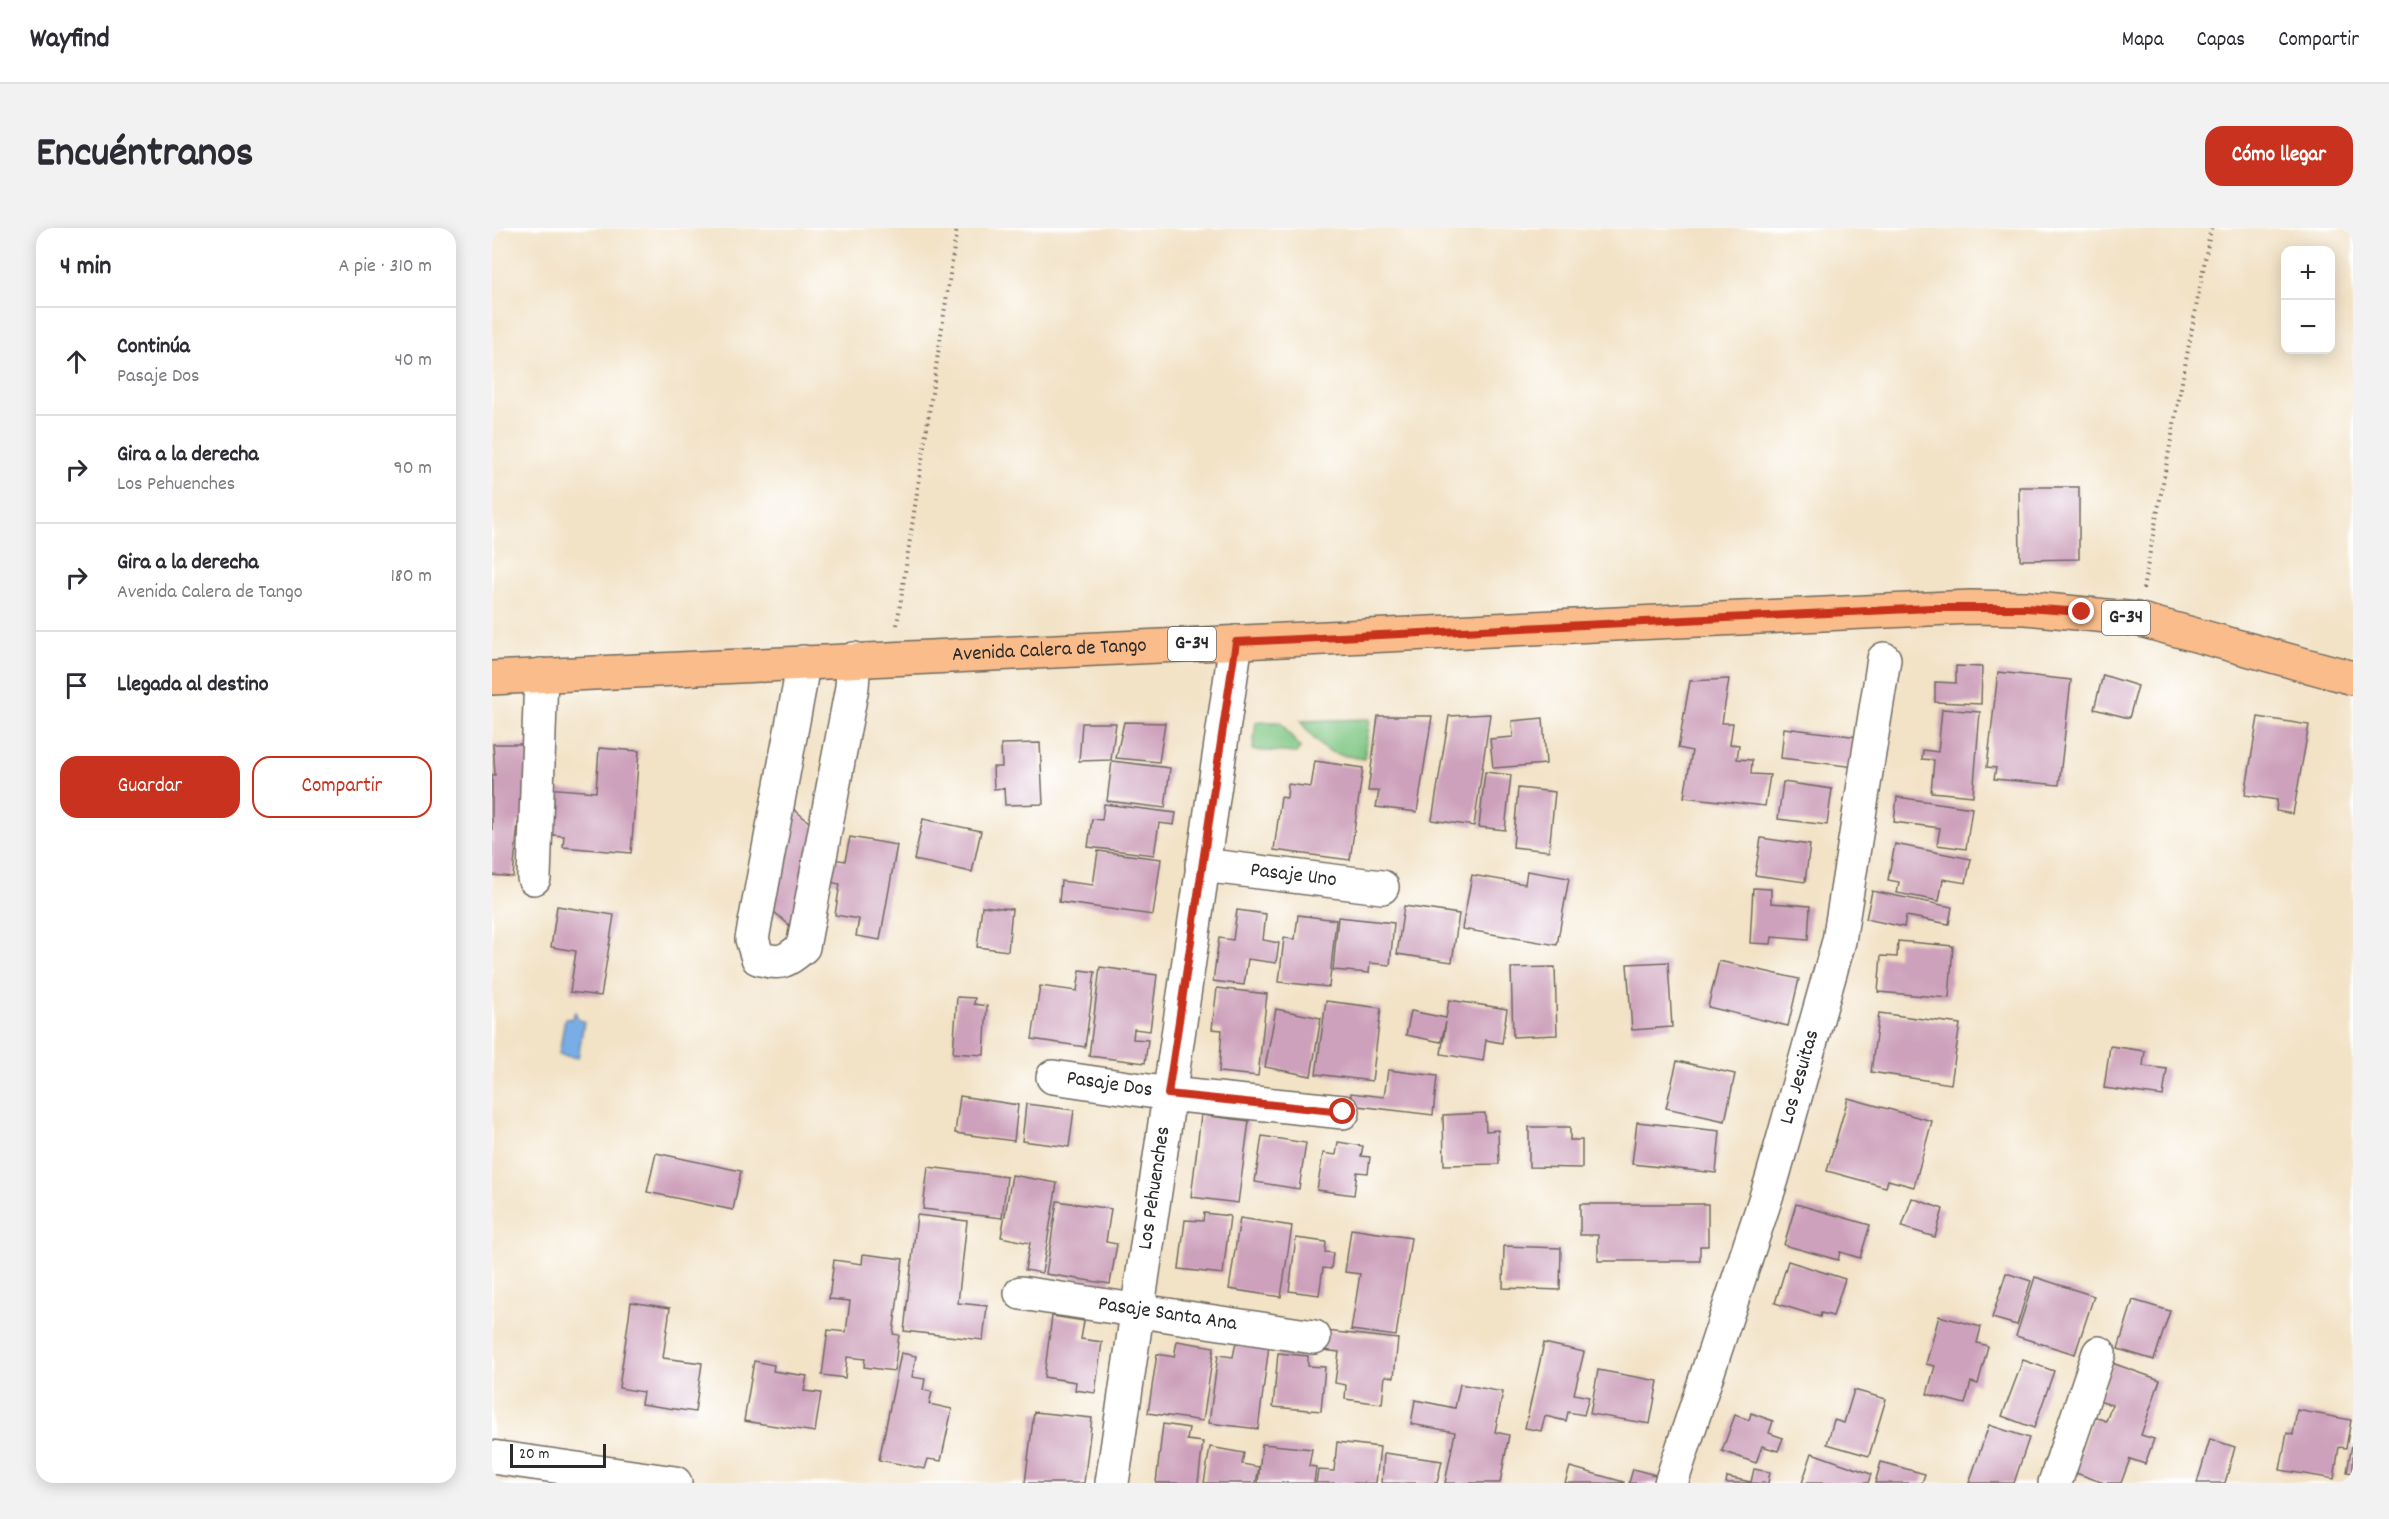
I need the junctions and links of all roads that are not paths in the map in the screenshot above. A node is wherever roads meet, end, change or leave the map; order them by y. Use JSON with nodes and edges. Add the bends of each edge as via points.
{"nodes":[{"id":1,"x":1236,"y":642,"type":"junction"},
{"id":2,"x":854,"y":659,"type":"junction"},
{"id":3,"x":1884,"y":659,"type":"dead end"},
{"id":4,"x":802,"y":662,"type":"junction"},
{"id":5,"x":541,"y":675,"type":"junction"},
{"id":6,"x":492,"y":678,"type":"edge"},
{"id":7,"x":2353,"y":678,"type":"edge"},
{"id":8,"x":1202,"y":865,"type":"junction"},
{"id":9,"x":534,"y":878,"type":"dead end"},
{"id":10,"x":1382,"y":888,"type":"dead end"},
{"id":11,"x":1053,"y":1077,"type":"dead end"},
{"id":12,"x":1168,"y":1094,"type":"junction"},
{"id":13,"x":1343,"y":1112,"type":"dead end"},
{"id":14,"x":1021,"y":1293,"type":"dead end"},
{"id":15,"x":1137,"y":1311,"type":"junction"},
{"id":16,"x":1314,"y":1337,"type":"dead end"},
{"id":17,"x":2099,"y":1353,"type":"dead end"},
{"id":18,"x":492,"y":1456,"type":"edge"},
{"id":19,"x":675,"y":1483,"type":"edge"},
{"id":20,"x":1112,"y":1483,"type":"edge"},
{"id":21,"x":1671,"y":1483,"type":"edge"},
{"id":22,"x":2055,"y":1483,"type":"edge"}],
"edges":[{"from":1,"to":2,"type":"main road","name":"Avenida Calera de Tango","number":"G-34"},
{"from":1,"to":7,"type":"main road","name":"Avenida Calera de Tango","number":"G-34","via":[[1951,608],[2026,608],[2138,619]]},
{"from":1,"to":8,"type":"street","name":"Los Pehuenches"},
{"from":2,"to":4,"type":"main road","name":"Avenida Calera de Tango","number":"G-34"},
{"from":2,"to":4,"type":"street","via":[[803,947],[790,959],[774,963],[758,958],[752,939]]},
{"from":3,"to":21,"type":"street","name":"Los Jesuitas","via":[[1839,941],[1772,1179]]},
{"from":4,"to":5,"type":"main road","name":"Avenida Calera de Tango","number":"G-34"},
{"from":5,"to":6,"type":"main road","name":"Avenida Calera de Tango","number":"G-34"},
{"from":5,"to":9,"type":"street"},
{"from":8,"to":10,"type":"street","name":"Pasaje Uno"},
{"from":8,"to":12,"type":"street","name":"Los Pehuenches"},
{"from":11,"to":12,"type":"street","name":"Pasaje Dos"},
{"from":12,"to":13,"type":"street","name":"Pasaje Dos"},
{"from":12,"to":15,"type":"street","name":"Los Pehuenches"},
{"from":14,"to":15,"type":"street","name":"Pasaje Santa Ana"},
{"from":15,"to":16,"type":"street","name":"Pasaje Santa Ana"},
{"from":15,"to":20,"type":"street","name":"Los Pehuenches"},
{"from":17,"to":22,"type":"street"},
{"from":18,"to":19,"type":"street"}]}
